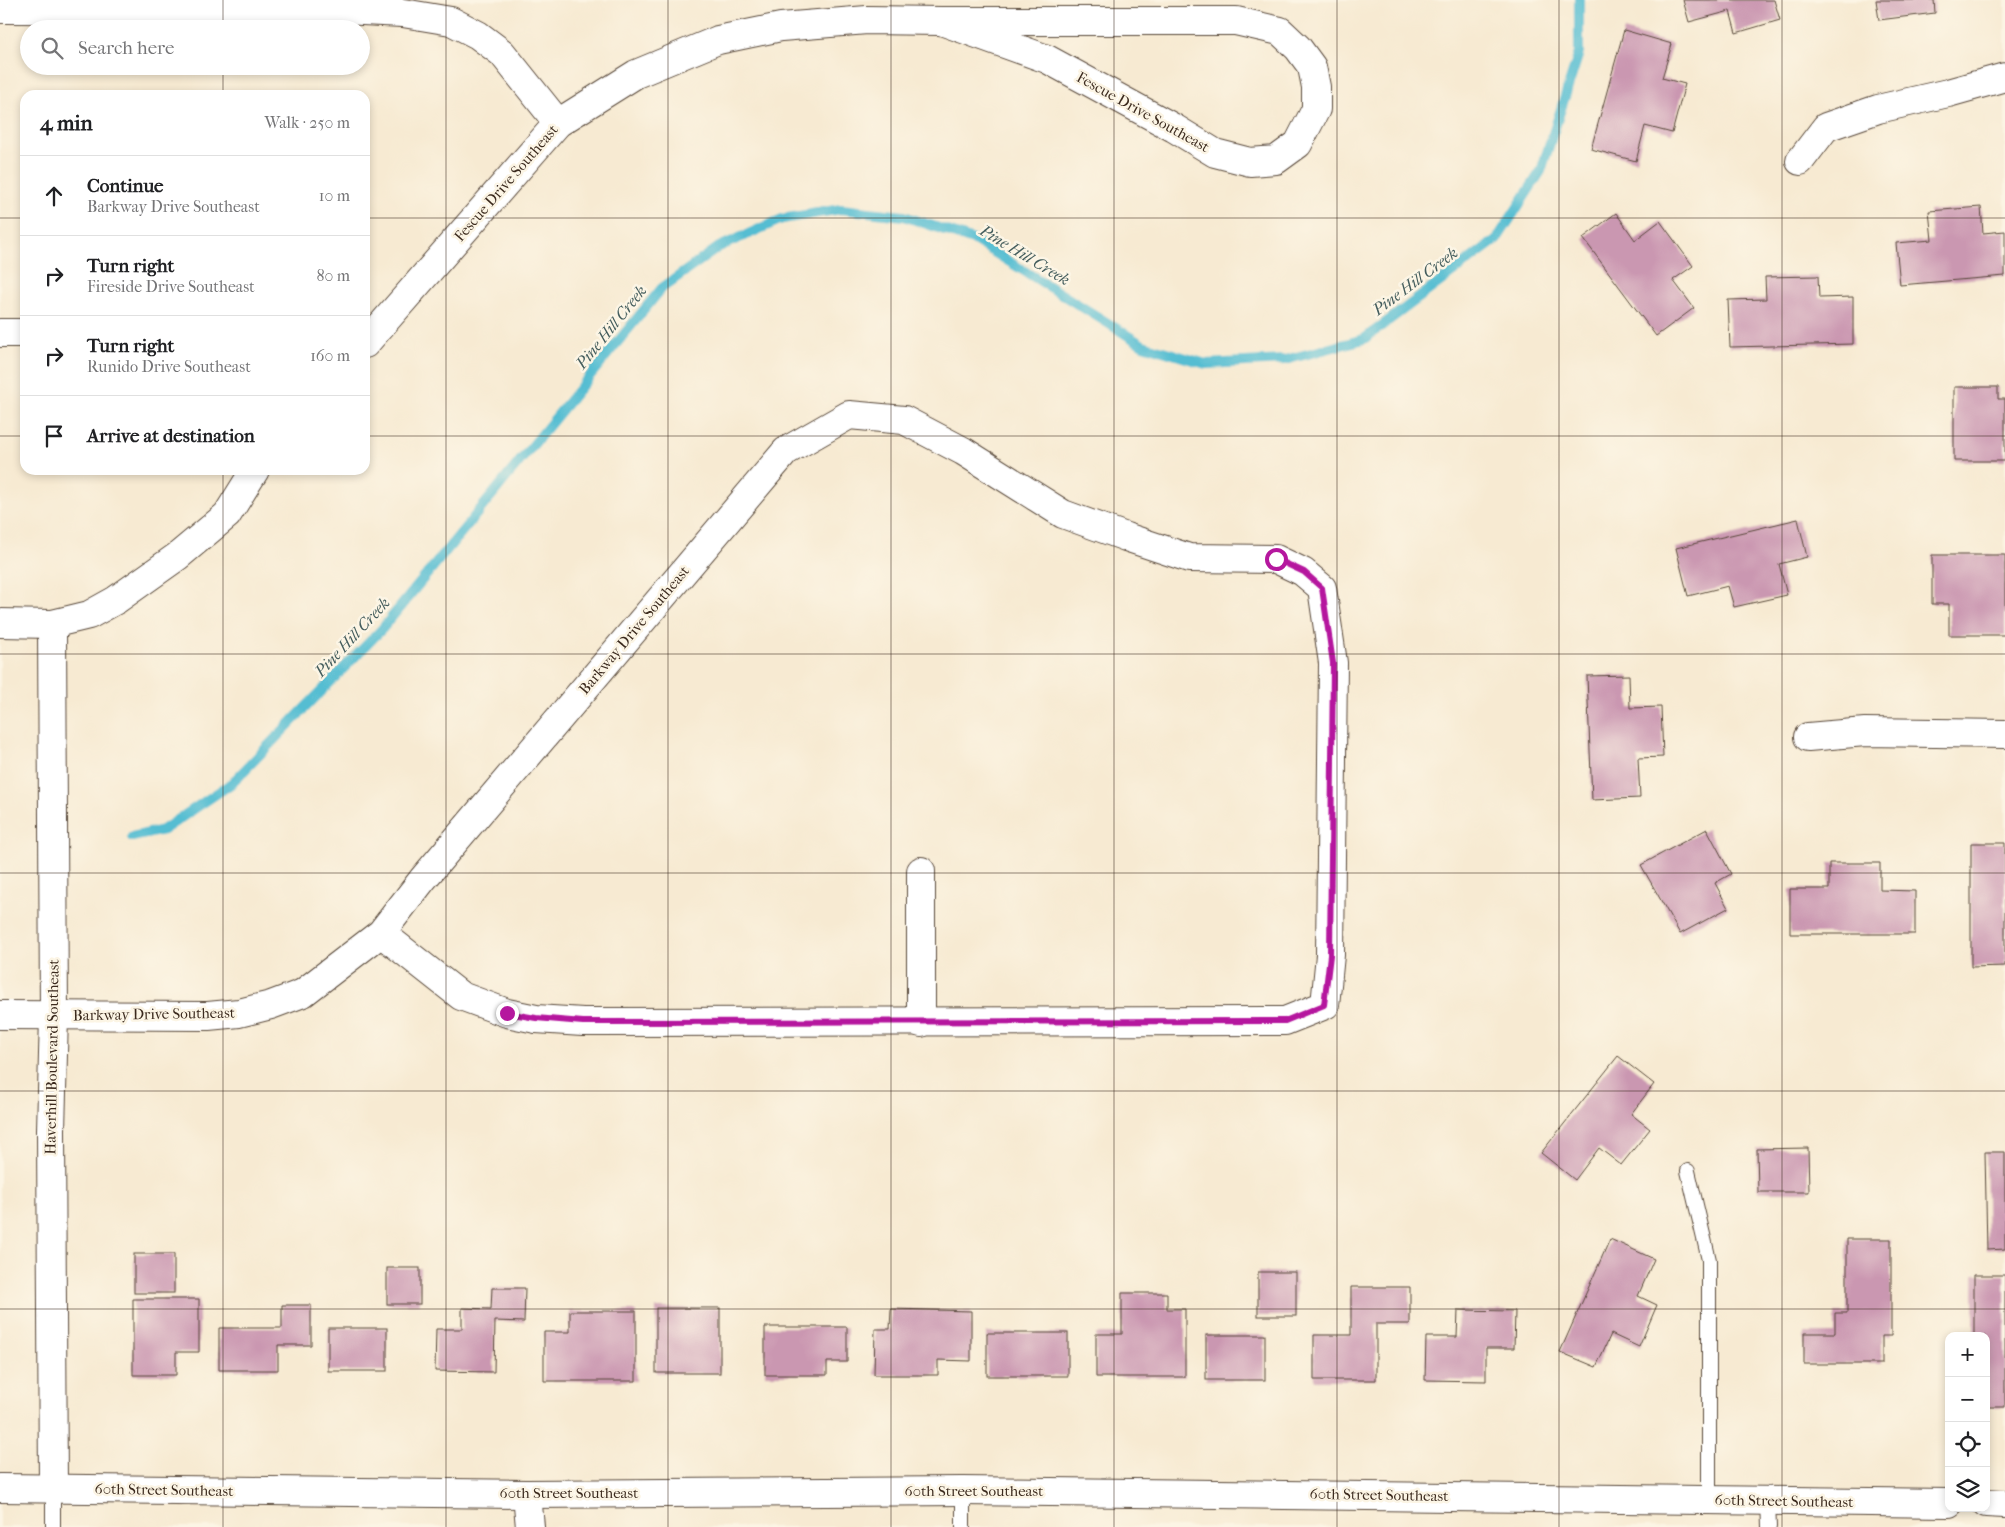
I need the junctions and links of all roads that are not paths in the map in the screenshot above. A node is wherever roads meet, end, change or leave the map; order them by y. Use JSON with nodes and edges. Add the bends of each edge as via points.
{"nodes":[{"id":1,"x":0,"y":9,"type":"edge"},
{"id":2,"x":941,"y":22,"type":"junction"},
{"id":3,"x":2005,"y":77,"type":"edge"},
{"id":4,"x":558,"y":123,"type":"junction"},
{"id":5,"x":1800,"y":162,"type":"dead end"},
{"id":6,"x":0,"y":333,"type":"edge"},
{"id":7,"x":20,"y":333,"type":"edge"},
{"id":8,"x":370,"y":338,"type":"edge"},
{"id":9,"x":249,"y":475,"type":"edge"},
{"id":10,"x":0,"y":623,"type":"edge"},
{"id":11,"x":52,"y":624,"type":"junction"},
{"id":12,"x":2005,"y":734,"type":"edge"},
{"id":13,"x":1808,"y":737,"type":"dead end"},
{"id":14,"x":921,"y":871,"type":"dead end"},
{"id":15,"x":381,"y":933,"type":"junction"},
{"id":16,"x":0,"y":1015,"type":"edge"},
{"id":17,"x":54,"y":1016,"type":"junction"},
{"id":18,"x":921,"y":1022,"type":"junction"},
{"id":19,"x":1688,"y":1171,"type":"dead end"},
{"id":20,"x":0,"y":1488,"type":"edge"},
{"id":21,"x":53,"y":1489,"type":"junction"},
{"id":22,"x":963,"y":1490,"type":"junction"},
{"id":23,"x":528,"y":1494,"type":"junction"},
{"id":24,"x":1709,"y":1500,"type":"junction"},
{"id":25,"x":1945,"y":1503,"type":"edge"},
{"id":26,"x":1990,"y":1503,"type":"edge"},
{"id":27,"x":2005,"y":1504,"type":"edge"},
{"id":28,"x":1769,"y":1514,"type":"edge"},
{"id":29,"x":53,"y":1527,"type":"edge"},
{"id":30,"x":530,"y":1527,"type":"edge"},
{"id":31,"x":963,"y":1527,"type":"edge"}],
"edges":[{"from":1,"to":4,"type":"street","via":[[342,10],[403,13],[451,21],[502,53]]},
{"from":2,"to":2,"type":"street","name":"Fescue Drive Southeast","via":[[1236,21],[1280,31],[1312,67],[1316,109],[1298,144],[1276,160],[1250,162],[1215,153],[1048,59]]},
{"from":2,"to":4,"type":"street","name":"Fescue Drive Southeast","via":[[867,20],[781,27],[718,40],[636,74]]},
{"from":3,"to":5,"type":"street","via":[[1826,127]]},
{"from":4,"to":8,"type":"street","name":"Fescue Drive Southeast"},
{"from":6,"to":7,"type":"street"},
{"from":9,"to":11,"type":"street","via":[[227,515],[178,556],[90,615]]},
{"from":10,"to":11,"type":"street"},
{"from":11,"to":17,"type":"street","name":"Haverhill Boulevard Southeast"},
{"from":12,"to":13,"type":"street","via":[[1865,732]]},
{"from":14,"to":18,"type":"street"},
{"from":15,"to":17,"type":"street","name":"Barkway Drive Southeast","via":[[303,993],[272,1005],[208,1016]]},
{"from":15,"to":18,"type":"street","via":[[461,996],[507,1013],[536,1018],[583,1022]]},
{"from":15,"to":18,"type":"street","name":"Barkway Drive Southeast","via":[[423,879],[786,451],[849,415],[904,420],[963,451],[1063,514],[1126,538],[1189,558],[1276,559],[1304,572],[1322,588],[1333,663],[1330,955],[1324,1005],[1285,1021]]},
{"from":16,"to":17,"type":"street","name":"Barkway Drive Southeast"},
{"from":17,"to":21,"type":"street","name":"Haverhill Boulevard Southeast","via":[[51,1130]]},
{"from":19,"to":24,"type":"lane","via":[[1709,1260]]},
{"from":20,"to":21,"type":"street","name":"60th Street Southeast"},
{"from":21,"to":23,"type":"street","name":"60th Street Southeast"},
{"from":21,"to":29,"type":"lane"},
{"from":22,"to":23,"type":"street","name":"60th Street Southeast"},
{"from":22,"to":24,"type":"street","name":"60th Street Southeast"},
{"from":22,"to":31,"type":"lane"},
{"from":23,"to":30,"type":"street"},
{"from":24,"to":28,"type":"street","name":"60th Street Southeast"},
{"from":25,"to":28,"type":"street","name":"60th Street Southeast"},
{"from":26,"to":27,"type":"street"}]}
